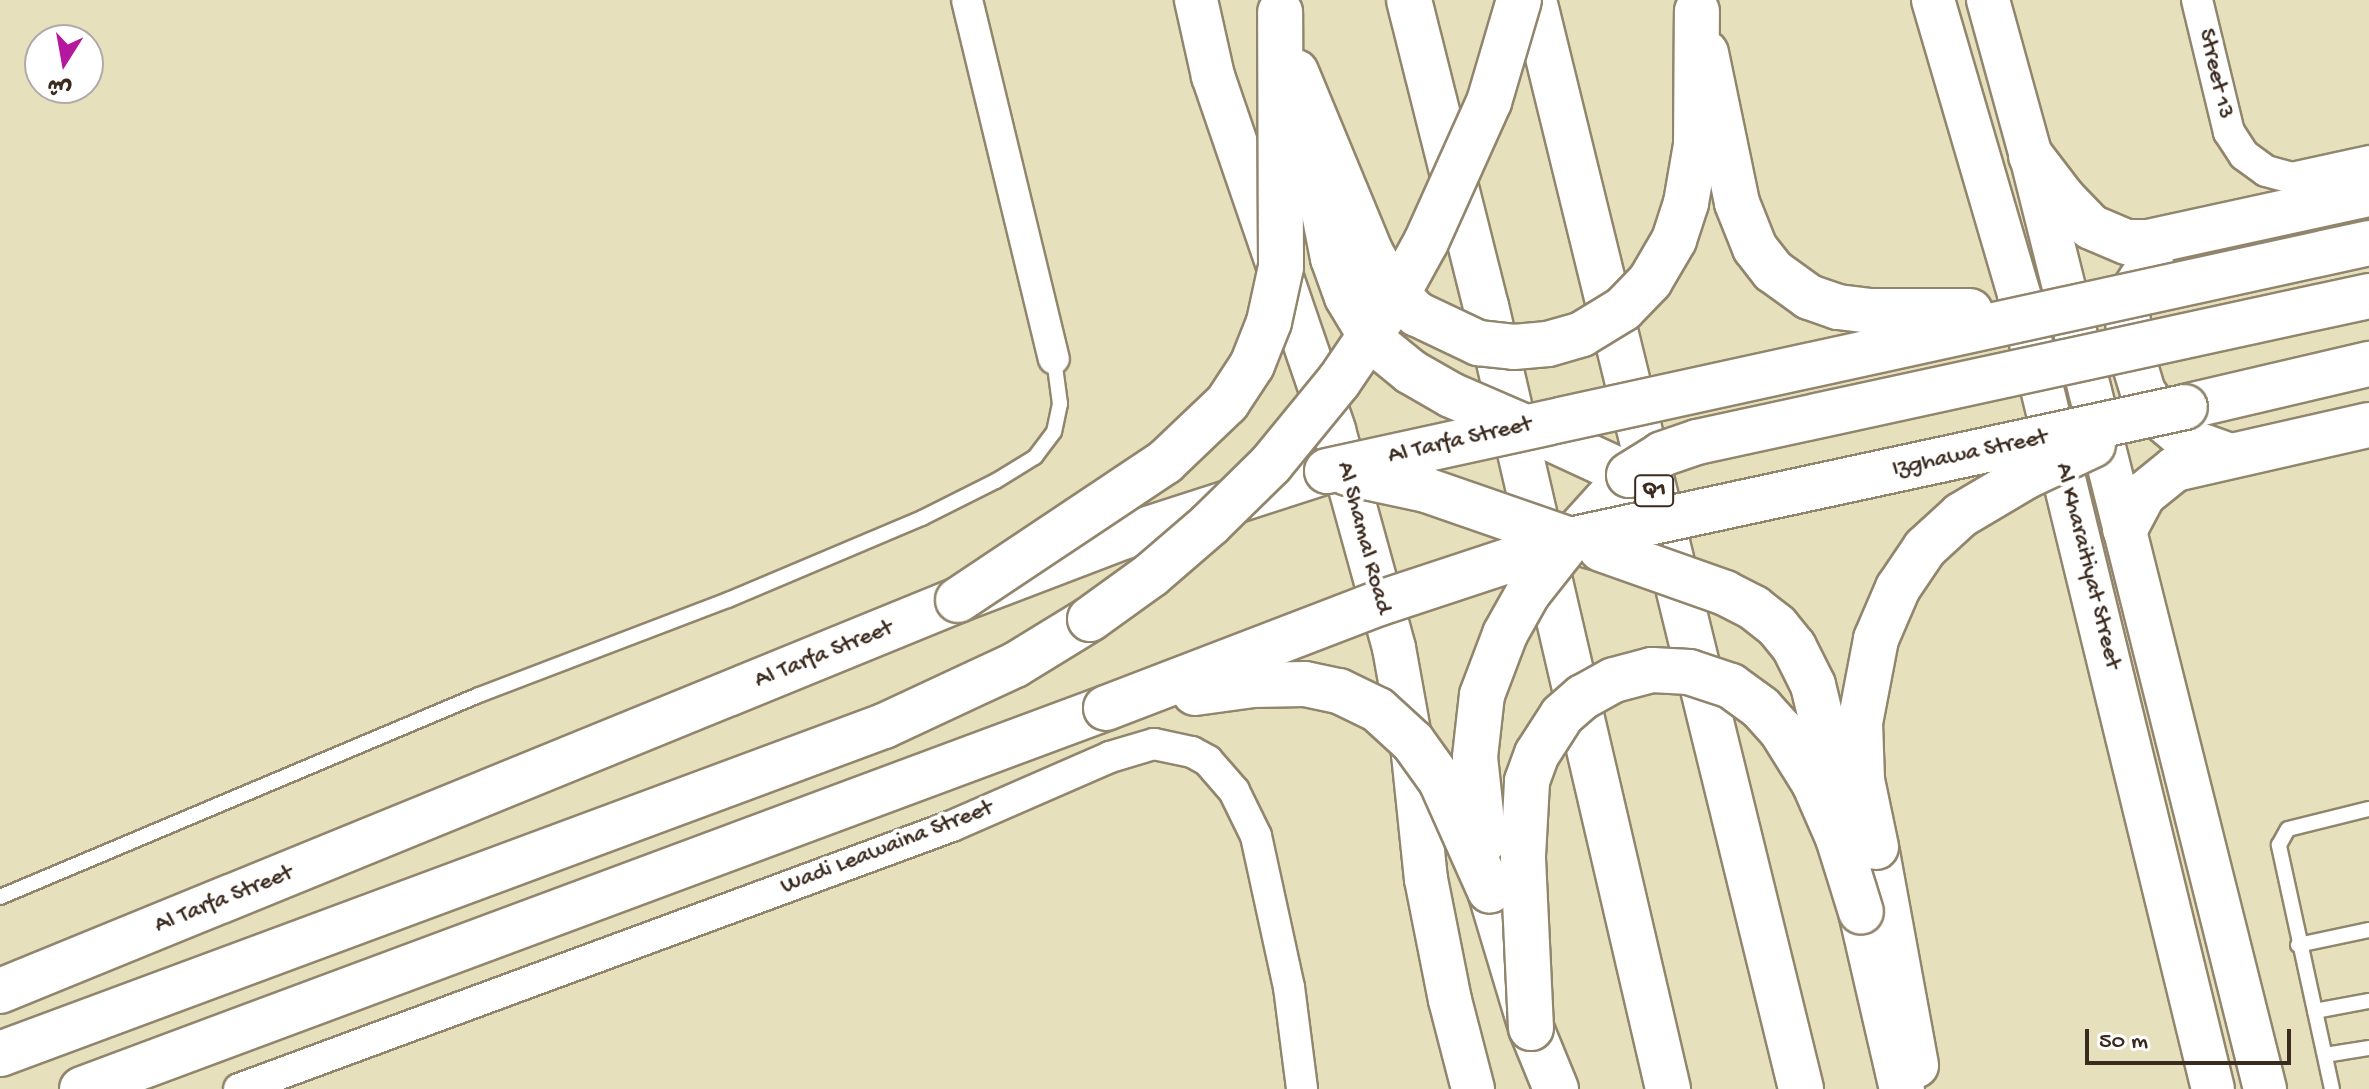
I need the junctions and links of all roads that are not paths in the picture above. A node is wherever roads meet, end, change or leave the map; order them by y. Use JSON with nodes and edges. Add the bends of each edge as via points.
{"nodes":[{"id":1,"x":967,"y":0,"type":"edge"},
{"id":2,"x":1196,"y":0,"type":"edge"},
{"id":3,"x":1409,"y":0,"type":"edge"},
{"id":4,"x":1519,"y":0,"type":"edge"},
{"id":5,"x":1534,"y":0,"type":"edge"},
{"id":6,"x":1933,"y":0,"type":"edge"},
{"id":7,"x":1988,"y":0,"type":"edge"},
{"id":8,"x":2197,"y":0,"type":"edge"},
{"id":9,"x":1696,"y":5,"type":"edge"},
{"id":10,"x":1278,"y":6,"type":"edge"},
{"id":11,"x":1296,"y":72,"type":"junction"},
{"id":12,"x":2031,"y":156,"type":"junction"},
{"id":13,"x":2369,"y":161,"type":"edge"},
{"id":14,"x":2369,"y":194,"type":"edge"},
{"id":15,"x":2181,"y":235,"type":"junction"},
{"id":16,"x":2369,"y":243,"type":"edge"},
{"id":17,"x":2369,"y":296,"type":"edge"},
{"id":18,"x":2057,"y":310,"type":"junction"},
{"id":19,"x":1054,"y":359,"type":"joint"},
{"id":20,"x":2369,"y":364,"type":"edge"},
{"id":21,"x":2185,"y":407,"type":"junction"},
{"id":22,"x":2369,"y":425,"type":"edge"},
{"id":23,"x":1523,"y":426,"type":"junction"},
{"id":24,"x":2227,"y":455,"type":"junction"},
{"id":25,"x":1327,"y":471,"type":"junction"},
{"id":26,"x":1629,"y":475,"type":"junction"},
{"id":27,"x":1800,"y":491,"type":"junction"},
{"id":28,"x":2125,"y":529,"type":"junction"},
{"id":29,"x":1570,"y":540,"type":"junction"},
{"id":30,"x":958,"y":600,"type":"junction"},
{"id":31,"x":1106,"y":708,"type":"junction"},
{"id":32,"x":2369,"y":809,"type":"edge"},
{"id":33,"x":1490,"y":891,"type":"junction"},
{"id":34,"x":0,"y":897,"type":"edge"},
{"id":35,"x":1861,"y":912,"type":"junction"},
{"id":36,"x":2369,"y":930,"type":"edge"},
{"id":37,"x":2298,"y":945,"type":"junction"},
{"id":38,"x":0,"y":991,"type":"edge"},
{"id":39,"x":2369,"y":1001,"type":"edge"},
{"id":40,"x":2315,"y":1011,"type":"junction"},
{"id":41,"x":1531,"y":1028,"type":"junction"},
{"id":42,"x":2369,"y":1048,"type":"edge"},
{"id":43,"x":0,"y":1054,"type":"edge"},
{"id":44,"x":2325,"y":1055,"type":"junction"},
{"id":45,"x":1907,"y":1072,"type":"edge"},
{"id":46,"x":82,"y":1089,"type":"edge"},
{"id":47,"x":239,"y":1089,"type":"edge"},
{"id":48,"x":1302,"y":1089,"type":"edge"},
{"id":49,"x":1473,"y":1089,"type":"edge"},
{"id":50,"x":1556,"y":1089,"type":"edge"},
{"id":51,"x":1668,"y":1089,"type":"edge"},
{"id":52,"x":1801,"y":1089,"type":"edge"},
{"id":53,"x":2213,"y":1089,"type":"edge"},
{"id":54,"x":2265,"y":1089,"type":"edge"},
{"id":55,"x":2332,"y":1089,"type":"edge"}],
"edges":[{"from":1,"to":19,"type":"street"},
{"from":2,"to":49,"type":"main road","name":"Al Shamal Road","via":[[1213,76],[1334,430],[1394,648],[1413,754],[1426,879]]},
{"from":3,"to":51,"type":"main road","via":[[1486,306]]},
{"from":4,"to":43,"type":"main road","bridge":true,"via":[[1489,102],[1426,242],[1339,381],[1271,464],[1151,575],[1090,619],[942,702]]},
{"from":5,"to":52,"type":"main road","number":"Q1"},
{"from":6,"to":53,"type":"main road","name":"Al Kharaitiyat Street","via":[[2019,294]]},
{"from":7,"to":12,"type":"main road","name":"Al Kharaitiyat Street"},
{"from":8,"to":13,"type":"street","name":"Street 13","via":[[2229,132],[2244,155],[2266,171],[2292,178]]},
{"from":9,"to":11,"type":"main road","bridge":true,"via":[[1696,145],[1674,240],[1655,274],[1623,309],[1582,334],[1548,344],[1478,343],[1417,314],[1392,290],[1371,253]]},
{"from":9,"to":18,"type":"main road","bridge":true,"via":[[1743,222],[1763,259],[1784,281],[1809,297],[1853,310]]},
{"from":10,"to":11,"type":"main road","bridge":true},
{"from":10,"to":30,"type":"main road","bridge":true,"via":[[1281,267],[1269,322],[1252,365],[1227,403],[1165,462]]},
{"from":11,"to":23,"type":"main road","bridge":true,"via":[[1326,232],[1356,313],[1379,346],[1411,372]]},
{"from":12,"to":15,"type":"main road","via":[[2080,216],[2107,236],[2148,242]]},
{"from":12,"to":28,"type":"main road","name":"Al Kharaitiyat Street"},
{"from":14,"to":15,"type":"main road"},
{"from":15,"to":24,"type":"main road","via":[[2144,272],[2132,293],[2127,313],[2132,356],[2143,392],[2171,428],[2188,441]]},
{"from":16,"to":18,"type":"main road","bridge":true},
{"from":17,"to":26,"type":"main road","bridge":true,"via":[[1697,442],[1662,454]]},
{"from":18,"to":23,"type":"main road","name":"Al Tarfa Street","bridge":true},
{"from":19,"to":34,"type":"lane","via":[[1060,404],[1054,432],[1035,457],[996,481],[728,600],[479,695]]},
{"from":20,"to":21,"type":"main road","name":"Izghawa Street"},
{"from":21,"to":27,"type":"main road","name":"Izghawa Street","bridge":true},
{"from":21,"to":45,"type":"main road","bridge":true,"via":[[2025,477],[1961,515],[1915,561],[1882,621],[1862,704],[1860,758]]},
{"from":22,"to":24,"type":"main road"},
{"from":23,"to":25,"type":"main road","name":"Al Tarfa Street","bridge":true},
{"from":23,"to":26,"type":"main road"},
{"from":24,"to":28,"type":"main road","via":[[2193,462],[2158,480]]},
{"from":25,"to":29,"type":"main road","bridge":true,"via":[[1415,487]]},
{"from":25,"to":30,"type":"main road","name":"Al Tarfa Street","bridge":true,"via":[[1126,536]]},
{"from":26,"to":27,"type":"main road","bridge":true,"via":[[1708,497]]},
{"from":26,"to":29,"type":"main road"},
{"from":27,"to":29,"type":"main road","name":"Izghawa Street","bridge":true},
{"from":28,"to":54,"type":"main road","name":"Al Kharaitiyat Street"},
{"from":29,"to":31,"type":"main road","bridge":true,"via":[[1380,603]]},
{"from":29,"to":33,"type":"main road","bridge":true,"via":[[1517,612],[1482,695],[1476,777]]},
{"from":29,"to":35,"type":"main road","bridge":true,"via":[[1733,597],[1766,617],[1794,647],[1821,713]]},
{"from":30,"to":38,"type":"main road","name":"Al Tarfa Street"},
{"from":31,"to":33,"type":"main road","bridge":true,"via":[[1282,683],[1323,687],[1364,702],[1403,731],[1431,765]]},
{"from":31,"to":46,"type":"main road"},
{"from":32,"to":37,"type":"lane","via":[[2297,826],[2281,836]]},
{"from":33,"to":41,"type":"main road","bridge":true},
{"from":35,"to":41,"type":"main road","bridge":true,"via":[[1814,783],[1761,708],[1731,686],[1689,672],[1652,670],[1614,680],[1562,715],[1527,781],[1523,831]]},
{"from":35,"to":45,"type":"main road"},
{"from":36,"to":37,"type":"lane"},
{"from":37,"to":40,"type":"lane"},
{"from":39,"to":40,"type":"lane"},
{"from":40,"to":44,"type":"lane"},
{"from":41,"to":50,"type":"main road"},
{"from":42,"to":44,"type":"lane"},
{"from":44,"to":55,"type":"lane"},
{"from":47,"to":48,"type":"street","name":"Wadi Leawaina Street","via":[[952,826],[1110,757],[1154,744],[1208,761],[1234,791],[1256,836],[1289,987]]}]}
